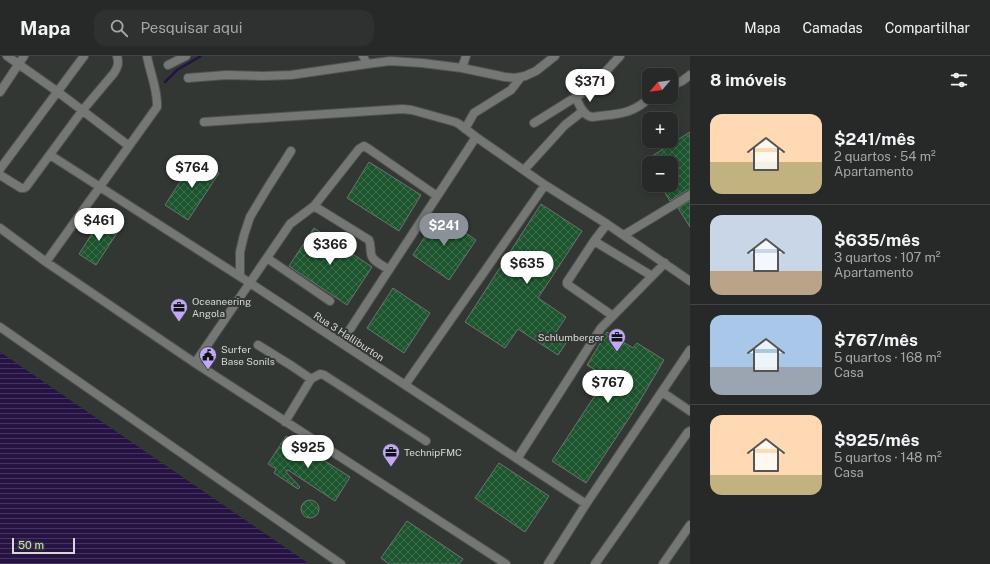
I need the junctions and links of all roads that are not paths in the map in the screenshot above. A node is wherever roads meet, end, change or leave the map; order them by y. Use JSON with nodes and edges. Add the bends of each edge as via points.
{"nodes":[{"id":1,"x":7,"y":56,"type":"edge"},
{"id":2,"x":24,"y":56,"type":"edge"},
{"id":3,"x":84,"y":56,"type":"edge"},
{"id":4,"x":118,"y":56,"type":"edge"},
{"id":5,"x":147,"y":56,"type":"edge"},
{"id":6,"x":186,"y":56,"type":"edge"},
{"id":7,"x":466,"y":56,"type":"edge"},
{"id":8,"x":555,"y":56,"type":"edge"},
{"id":9,"x":620,"y":56,"type":"edge"},
{"id":10,"x":407,"y":59,"type":"edge"},
{"id":11,"x":365,"y":60,"type":"edge"},
{"id":12,"x":19,"y":64,"type":"junction"},
{"id":13,"x":168,"y":65,"type":"dead end"},
{"id":14,"x":462,"y":68,"type":"junction"},
{"id":15,"x":690,"y":75,"type":"edge"},
{"id":16,"x":522,"y":77,"type":"junction"},
{"id":17,"x":188,"y":78,"type":"dead end"},
{"id":18,"x":678,"y":83,"type":"edge"},
{"id":19,"x":0,"y":92,"type":"edge"},
{"id":20,"x":58,"y":92,"type":"junction"},
{"id":21,"x":577,"y":97,"type":"junction"},
{"id":22,"x":642,"y":104,"type":"edge"},
{"id":23,"x":82,"y":111,"type":"junction"},
{"id":24,"x":583,"y":111,"type":"junction"},
{"id":25,"x":204,"y":122,"type":"dead end"},
{"id":26,"x":534,"y":123,"type":"dead end"},
{"id":27,"x":465,"y":130,"type":"junction"},
{"id":28,"x":476,"y":137,"type":"junction"},
{"id":29,"x":129,"y":146,"type":"junction"},
{"id":30,"x":291,"y":151,"type":"dead end"},
{"id":31,"x":50,"y":155,"type":"junction"},
{"id":32,"x":0,"y":169,"type":"edge"},
{"id":33,"x":524,"y":170,"type":"junction"},
{"id":34,"x":0,"y":175,"type":"edge"},
{"id":35,"x":545,"y":185,"type":"junction"},
{"id":36,"x":99,"y":187,"type":"junction"},
{"id":37,"x":690,"y":195,"type":"edge"},
{"id":38,"x":437,"y":196,"type":"junction"},
{"id":39,"x":314,"y":206,"type":"junction"},
{"id":40,"x":607,"y":224,"type":"junction"},
{"id":41,"x":0,"y":228,"type":"edge"},
{"id":42,"x":624,"y":236,"type":"junction"},
{"id":43,"x":594,"y":241,"type":"junction"},
{"id":44,"x":267,"y":258,"type":"junction"},
{"id":45,"x":46,"y":262,"type":"junction"},
{"id":46,"x":665,"y":263,"type":"junction"},
{"id":47,"x":389,"y":270,"type":"junction"},
{"id":48,"x":240,"y":276,"type":"junction"},
{"id":49,"x":652,"y":276,"type":"junction"},
{"id":50,"x":690,"y":281,"type":"edge"},
{"id":51,"x":250,"y":283,"type":"junction"},
{"id":52,"x":330,"y":301,"type":"dead end"},
{"id":53,"x":613,"y":316,"type":"junction"},
{"id":54,"x":0,"y":327,"type":"edge"},
{"id":55,"x":341,"y":343,"type":"junction"},
{"id":56,"x":258,"y":345,"type":"dead end"},
{"id":57,"x":690,"y":350,"type":"edge"},
{"id":58,"x":195,"y":362,"type":"junction"},
{"id":59,"x":311,"y":379,"type":"junction"},
{"id":60,"x":405,"y":385,"type":"junction"},
{"id":61,"x":662,"y":392,"type":"junction"},
{"id":62,"x":690,"y":411,"type":"edge"},
{"id":63,"x":285,"y":422,"type":"junction"},
{"id":64,"x":690,"y":431,"type":"edge"},
{"id":65,"x":426,"y":441,"type":"dead end"},
{"id":66,"x":517,"y":459,"type":"junction"},
{"id":67,"x":586,"y":504,"type":"junction"},
{"id":68,"x":690,"y":525,"type":"edge"},
{"id":69,"x":341,"y":564,"type":"edge"},
{"id":70,"x":506,"y":564,"type":"edge"},
{"id":71,"x":548,"y":564,"type":"edge"},
{"id":72,"x":595,"y":564,"type":"edge"},
{"id":73,"x":663,"y":564,"type":"edge"}],
"edges":[{"from":1,"to":12,"type":"street"},
{"from":2,"to":12,"type":"street"},
{"from":3,"to":20,"type":"street"},
{"from":4,"to":23,"type":"street","via":[[118,66]]},
{"from":5,"to":29,"type":"street","via":[[156,88],[157,107]]},
{"from":6,"to":13,"type":"street"},
{"from":7,"to":14,"type":"street"},
{"from":8,"to":16,"type":"street","via":[[536,71]]},
{"from":9,"to":21,"type":"street","via":[[597,81]]},
{"from":10,"to":11,"type":"street","via":[[390,62]]},
{"from":10,"to":14,"type":"street"},
{"from":11,"to":17,"type":"street","via":[[290,75]]},
{"from":12,"to":19,"type":"street"},
{"from":12,"to":20,"type":"street"},
{"from":14,"to":16,"type":"street","via":[[505,77]]},
{"from":15,"to":18,"type":"street"},
{"from":16,"to":27,"type":"street","via":[[511,90],[474,113]]},
{"from":20,"to":23,"type":"street"},
{"from":20,"to":32,"type":"street"},
{"from":21,"to":24,"type":"street"},
{"from":21,"to":26,"type":"street"},
{"from":22,"to":24,"type":"street","via":[[629,112],[592,117]]},
{"from":23,"to":29,"type":"street"},
{"from":23,"to":31,"type":"street"},
{"from":24,"to":33,"type":"street","via":[[565,125]]},
{"from":25,"to":27,"type":"street","via":[[402,109],[455,122]]},
{"from":27,"to":28,"type":"street"},
{"from":28,"to":33,"type":"street"},
{"from":28,"to":38,"type":"street"},
{"from":29,"to":36,"type":"street"},
{"from":30,"to":48,"type":"street","via":[[250,217],[240,252]]},
{"from":31,"to":34,"type":"street","via":[[24,188]]},
{"from":31,"to":36,"type":"street","name":"Rua 3 Halliburton"},
{"from":33,"to":35,"type":"street"},
{"from":35,"to":40,"type":"street"},
{"from":35,"to":60,"type":"street"},
{"from":36,"to":45,"type":"street"},
{"from":36,"to":48,"type":"street","name":"Rua 3 Halliburton"},
{"from":37,"to":42,"type":"street"},
{"from":38,"to":39,"type":"street","via":[[364,146]]},
{"from":38,"to":47,"type":"street"},
{"from":39,"to":44,"type":"street","via":[[290,224]]},
{"from":39,"to":47,"type":"street","via":[[369,240],[372,258]]},
{"from":40,"to":42,"type":"street"},
{"from":40,"to":43,"type":"street"},
{"from":41,"to":45,"type":"street"},
{"from":42,"to":46,"type":"street"},
{"from":43,"to":49,"type":"street"},
{"from":43,"to":53,"type":"street","via":[[567,284]]},
{"from":44,"to":51,"type":"street"},
{"from":44,"to":52,"type":"street"},
{"from":45,"to":58,"type":"street"},
{"from":46,"to":49,"type":"street"},
{"from":46,"to":50,"type":"street"},
{"from":47,"to":55,"type":"street"},
{"from":48,"to":51,"type":"street","name":"Rua 3 Halliburton"},
{"from":49,"to":53,"type":"street"},
{"from":51,"to":55,"type":"street","name":"Rua 3 Halliburton"},
{"from":51,"to":58,"type":"street"},
{"from":53,"to":66,"type":"street","via":[[601,328]]},
{"from":54,"to":69,"type":"street"},
{"from":55,"to":60,"type":"street","name":"Rua 3 Halliburton"},
{"from":56,"to":59,"type":"street"},
{"from":57,"to":61,"type":"street"},
{"from":58,"to":63,"type":"street"},
{"from":59,"to":63,"type":"street"},
{"from":59,"to":65,"type":"street","via":[[320,374],[324,375]]},
{"from":60,"to":66,"type":"street","name":"Rua 3 Halliburton"},
{"from":61,"to":62,"type":"street"},
{"from":61,"to":67,"type":"street"},
{"from":63,"to":70,"type":"street"},
{"from":64,"to":72,"type":"street"},
{"from":66,"to":67,"type":"street","name":"Rua 3 Halliburton"},
{"from":67,"to":71,"type":"street"},
{"from":68,"to":73,"type":"street"}]}
